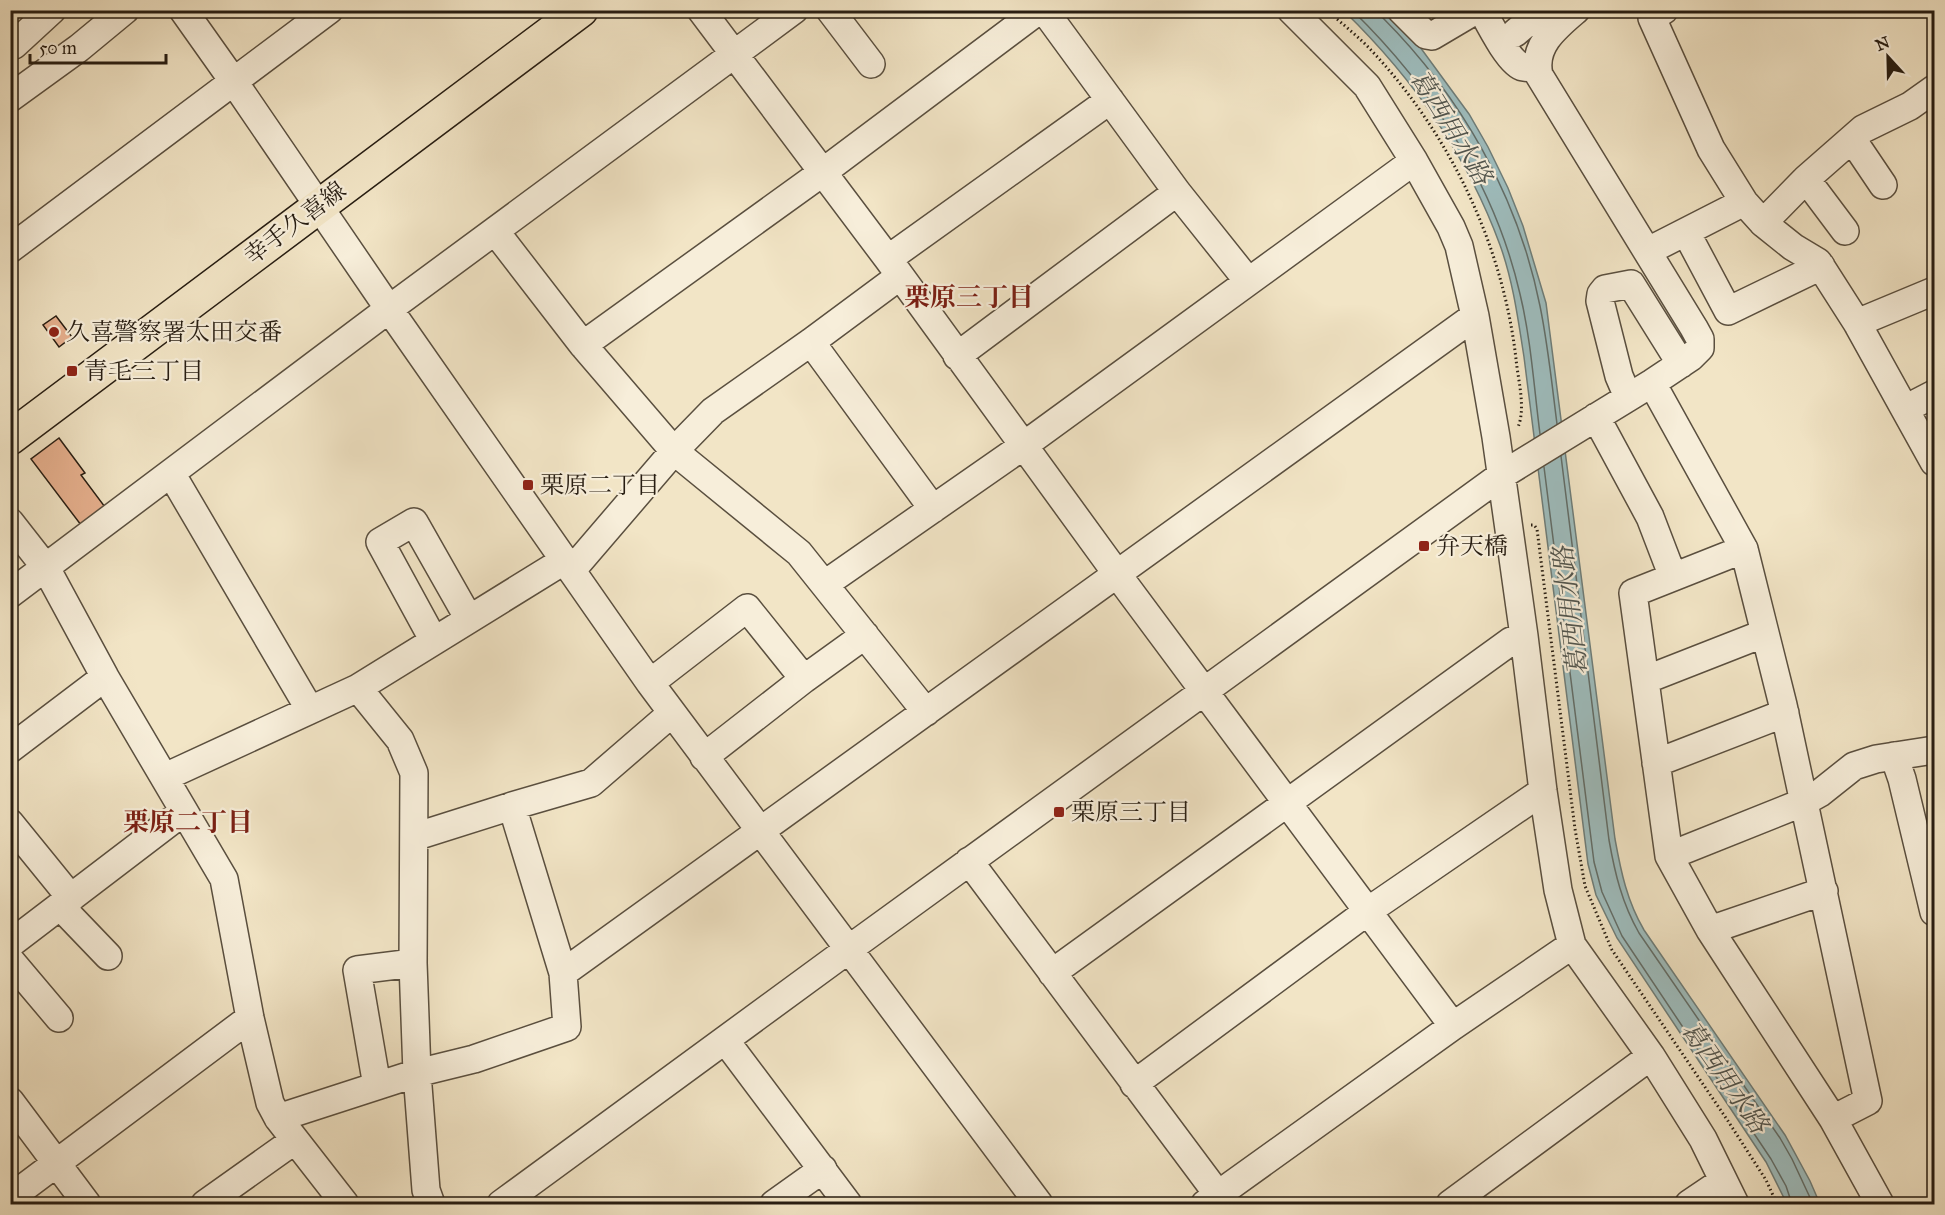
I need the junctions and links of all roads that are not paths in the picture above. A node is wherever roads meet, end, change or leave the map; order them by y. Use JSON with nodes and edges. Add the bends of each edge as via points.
{"nodes":[{"id":1,"x":52,"y":10,"type":"edge"},
{"id":2,"x":183,"y":10,"type":"edge"},
{"id":3,"x":329,"y":10,"type":"edge"},
{"id":4,"x":581,"y":10,"type":"edge"},
{"id":5,"x":700,"y":10,"type":"edge"},
{"id":6,"x":794,"y":10,"type":"edge"},
{"id":7,"x":831,"y":10,"type":"edge"},
{"id":8,"x":1039,"y":10,"type":"edge"},
{"id":9,"x":1044,"y":10,"type":"edge"},
{"id":10,"x":1292,"y":10,"type":"edge"},
{"id":11,"x":1401,"y":10,"type":"edge"},
{"id":12,"x":1476,"y":10,"type":"edge"},
{"id":13,"x":1482,"y":10,"type":"edge"},
{"id":14,"x":1542,"y":10,"type":"edge"},
{"id":15,"x":1576,"y":10,"type":"edge"},
{"id":16,"x":1664,"y":10,"type":"edge"},
{"id":17,"x":124,"y":11,"type":"edge"},
{"id":18,"x":1515,"y":33,"type":"dead end"},
{"id":19,"x":15,"y":45,"type":"dead end"},
{"id":20,"x":734,"y":54,"type":"junction"},
{"id":21,"x":871,"y":64,"type":"dead end"},
{"id":22,"x":1537,"y":66,"type":"junction"},
{"id":23,"x":234,"y":81,"type":"junction"},
{"id":24,"x":1935,"y":89,"type":"edge"},
{"id":25,"x":10,"y":98,"type":"edge"},
{"id":26,"x":1110,"y":100,"type":"junction"},
{"id":27,"x":1852,"y":139,"type":"junction"},
{"id":28,"x":1414,"y":161,"type":"junction"},
{"id":29,"x":823,"y":172,"type":"junction"},
{"id":30,"x":1806,"y":179,"type":"junction"},
{"id":31,"x":1883,"y":185,"type":"dead end"},
{"id":32,"x":1177,"y":192,"type":"junction"},
{"id":33,"x":1744,"y":202,"type":"junction"},
{"id":34,"x":318,"y":206,"type":"junction"},
{"id":35,"x":1763,"y":223,"type":"junction"},
{"id":36,"x":495,"y":231,"type":"junction"},
{"id":37,"x":1845,"y":231,"type":"dead end"},
{"id":38,"x":1686,"y":232,"type":"junction"},
{"id":39,"x":10,"y":249,"type":"edge"},
{"id":40,"x":1648,"y":251,"type":"junction"},
{"id":41,"x":1821,"y":266,"type":"junction"},
{"id":42,"x":894,"y":268,"type":"junction"},
{"id":43,"x":1248,"y":281,"type":"junction"},
{"id":44,"x":1935,"y":291,"type":"edge"},
{"id":45,"x":388,"y":309,"type":"junction"},
{"id":46,"x":1475,"y":316,"type":"junction"},
{"id":47,"x":1857,"y":323,"type":"junction"},
{"id":48,"x":811,"y":342,"type":"junction"},
{"id":49,"x":584,"y":345,"type":"junction"},
{"id":50,"x":957,"y":356,"type":"junction"},
{"id":51,"x":1681,"y":364,"type":"junction"},
{"id":52,"x":1652,"y":383,"type":"junction"},
{"id":53,"x":1935,"y":394,"type":"edge"},
{"id":54,"x":1628,"y":397,"type":"junction"},
{"id":55,"x":1905,"y":409,"type":"junction"},
{"id":56,"x":1586,"y":423,"type":"junction"},
{"id":57,"x":10,"y":438,"type":"edge"},
{"id":58,"x":1023,"y":446,"type":"junction"},
{"id":59,"x":674,"y":451,"type":"junction"},
{"id":60,"x":1935,"y":462,"type":"edge"},
{"id":61,"x":171,"y":473,"type":"junction"},
{"id":62,"x":1502,"y":475,"type":"junction"},
{"id":63,"x":933,"y":509,"type":"junction"},
{"id":64,"x":10,"y":522,"type":"edge"},
{"id":65,"x":1744,"y":549,"type":"junction"},
{"id":66,"x":568,"y":565,"type":"junction"},
{"id":67,"x":46,"y":568,"type":"junction"},
{"id":68,"x":1117,"y":574,"type":"junction"},
{"id":69,"x":1673,"y":577,"type":"junction"},
{"id":70,"x":825,"y":584,"type":"junction"},
{"id":71,"x":10,"y":594,"type":"edge"},
{"id":72,"x":469,"y":619,"type":"junction"},
{"id":73,"x":1765,"y":633,"type":"junction"},
{"id":74,"x":865,"y":635,"type":"junction"},
{"id":75,"x":1524,"y":636,"type":"junction"},
{"id":76,"x":434,"y":641,"type":"junction"},
{"id":77,"x":105,"y":676,"type":"junction"},
{"id":78,"x":804,"y":680,"type":"junction"},
{"id":79,"x":1645,"y":680,"type":"junction"},
{"id":80,"x":650,"y":683,"type":"junction"},
{"id":81,"x":358,"y":688,"type":"junction"},
{"id":82,"x":1205,"y":692,"type":"junction"},
{"id":83,"x":310,"y":710,"type":"junction"},
{"id":84,"x":926,"y":712,"type":"junction"},
{"id":85,"x":672,"y":713,"type":"junction"},
{"id":86,"x":1785,"y":713,"type":"junction"},
{"id":87,"x":10,"y":748,"type":"edge"},
{"id":88,"x":1935,"y":750,"type":"edge"},
{"id":89,"x":1894,"y":756,"type":"junction"},
{"id":90,"x":704,"y":757,"type":"junction"},
{"id":91,"x":1656,"y":763,"type":"junction"},
{"id":92,"x":165,"y":777,"type":"junction"},
{"id":93,"x":1542,"y":791,"type":"junction"},
{"id":94,"x":1286,"y":802,"type":"junction"},
{"id":95,"x":1804,"y":802,"type":"junction"},
{"id":96,"x":512,"y":806,"type":"junction"},
{"id":97,"x":183,"y":812,"type":"junction"},
{"id":98,"x":10,"y":823,"type":"edge"},
{"id":99,"x":760,"y":832,"type":"junction"},
{"id":100,"x":414,"y":837,"type":"junction"},
{"id":101,"x":1669,"y":856,"type":"junction"},
{"id":102,"x":969,"y":861,"type":"junction"},
{"id":103,"x":1824,"y":891,"type":"junction"},
{"id":104,"x":65,"y":902,"type":"junction"},
{"id":105,"x":1368,"y":910,"type":"junction"},
{"id":106,"x":1935,"y":912,"type":"edge"},
{"id":107,"x":1710,"y":930,"type":"junction"},
{"id":108,"x":10,"y":944,"type":"edge"},
{"id":109,"x":1572,"y":945,"type":"junction"},
{"id":110,"x":849,"y":949,"type":"junction"},
{"id":111,"x":108,"y":956,"type":"dead end"},
{"id":112,"x":10,"y":960,"type":"edge"},
{"id":113,"x":413,"y":963,"type":"junction"},
{"id":114,"x":563,"y":973,"type":"junction"},
{"id":115,"x":1052,"y":973,"type":"junction"},
{"id":116,"x":59,"y":1018,"type":"dead end"},
{"id":117,"x":250,"y":1018,"type":"junction"},
{"id":118,"x":1453,"y":1026,"type":"junction"},
{"id":119,"x":725,"y":1040,"type":"junction"},
{"id":120,"x":1651,"y":1056,"type":"junction"},
{"id":121,"x":417,"y":1073,"type":"junction"},
{"id":122,"x":1134,"y":1084,"type":"junction"},
{"id":123,"x":377,"y":1086,"type":"junction"},
{"id":124,"x":10,"y":1101,"type":"edge"},
{"id":125,"x":278,"y":1118,"type":"junction"},
{"id":126,"x":1833,"y":1119,"type":"junction"},
{"id":127,"x":296,"y":1140,"type":"junction"},
{"id":128,"x":55,"y":1163,"type":"junction"},
{"id":129,"x":823,"y":1169,"type":"junction"},
{"id":130,"x":1723,"y":1181,"type":"junction"},
{"id":131,"x":10,"y":1198,"type":"edge"},
{"id":132,"x":1216,"y":1201,"type":"edge"},
{"id":133,"x":87,"y":1204,"type":"edge"},
{"id":134,"x":205,"y":1204,"type":"edge"},
{"id":135,"x":345,"y":1204,"type":"edge"},
{"id":136,"x":431,"y":1204,"type":"edge"},
{"id":137,"x":501,"y":1204,"type":"edge"},
{"id":138,"x":774,"y":1204,"type":"edge"},
{"id":139,"x":848,"y":1204,"type":"edge"},
{"id":140,"x":1039,"y":1204,"type":"edge"},
{"id":141,"x":1450,"y":1204,"type":"edge"},
{"id":142,"x":1689,"y":1204,"type":"edge"},
{"id":143,"x":1735,"y":1204,"type":"edge"},
{"id":144,"x":1880,"y":1204,"type":"edge"}],
"edges":[{"from":1,"to":19,"type":"street"},
{"from":2,"to":23,"type":"street"},
{"from":3,"to":23,"type":"street"},
{"from":4,"to":34,"type":"main road","name":"幸手久喜線"},
{"from":5,"to":20,"type":"street"},
{"from":6,"to":20,"type":"street"},
{"from":7,"to":21,"type":"street"},
{"from":8,"to":29,"type":"street"},
{"from":9,"to":26,"type":"street"},
{"from":10,"to":28,"type":"street","via":[[1367,86]]},
{"from":11,"to":12,"type":"street","via":[[1426,35],[1432,36]]},
{"from":13,"to":22,"type":"street","via":[[1517,65]]},
{"from":14,"to":18,"type":"street"},
{"from":15,"to":22,"type":"street","via":[[1545,40]]},
{"from":16,"to":33,"type":"street","via":[[1652,18],[1711,149]]},
{"from":17,"to":25,"type":"street"},
{"from":20,"to":29,"type":"street"},
{"from":20,"to":36,"type":"street"},
{"from":22,"to":40,"type":"street"},
{"from":23,"to":34,"type":"street"},
{"from":23,"to":39,"type":"street"},
{"from":24,"to":27,"type":"street"},
{"from":26,"to":32,"type":"street"},
{"from":26,"to":42,"type":"street"},
{"from":27,"to":30,"type":"street"},
{"from":27,"to":31,"type":"street"},
{"from":28,"to":43,"type":"street"},
{"from":28,"to":46,"type":"street","via":[[1459,246]]},
{"from":29,"to":42,"type":"street"},
{"from":29,"to":49,"type":"street"},
{"from":30,"to":35,"type":"street"},
{"from":30,"to":37,"type":"street"},
{"from":32,"to":43,"type":"street"},
{"from":32,"to":50,"type":"street"},
{"from":33,"to":35,"type":"street"},
{"from":33,"to":38,"type":"street"},
{"from":34,"to":45,"type":"street"},
{"from":34,"to":57,"type":"main road","name":"幸手久喜線"},
{"from":35,"to":41,"type":"street"},
{"from":36,"to":45,"type":"street"},
{"from":36,"to":49,"type":"street"},
{"from":38,"to":40,"type":"street"},
{"from":38,"to":41,"type":"street","via":[[1728,311]]},
{"from":40,"to":51,"type":"street","via":[[1700,339],[1700,348]]},
{"from":41,"to":47,"type":"street"},
{"from":42,"to":48,"type":"street"},
{"from":42,"to":50,"type":"street"},
{"from":43,"to":58,"type":"street"},
{"from":44,"to":47,"type":"street"},
{"from":45,"to":61,"type":"street"},
{"from":45,"to":66,"type":"street"},
{"from":46,"to":62,"type":"street"},
{"from":46,"to":68,"type":"street"},
{"from":47,"to":55,"type":"street"},
{"from":48,"to":59,"type":"street","via":[[713,411]]},
{"from":48,"to":63,"type":"street"},
{"from":49,"to":59,"type":"street"},
{"from":50,"to":58,"type":"street"},
{"from":51,"to":52,"type":"street"},
{"from":51,"to":54,"type":"street","via":[[1631,284],[1605,289],[1600,301]]},
{"from":52,"to":54,"type":"street"},
{"from":52,"to":65,"type":"street"},
{"from":53,"to":55,"type":"street"},
{"from":54,"to":56,"type":"street"},
{"from":55,"to":60,"type":"street"},
{"from":56,"to":62,"type":"street"},
{"from":56,"to":69,"type":"street","via":[[1650,517]]},
{"from":58,"to":63,"type":"street"},
{"from":58,"to":68,"type":"street"},
{"from":59,"to":66,"type":"street"},
{"from":59,"to":70,"type":"street","via":[[799,553]]},
{"from":61,"to":67,"type":"street"},
{"from":61,"to":83,"type":"street"},
{"from":62,"to":75,"type":"street"},
{"from":62,"to":82,"type":"street"},
{"from":63,"to":70,"type":"street"},
{"from":64,"to":67,"type":"street"},
{"from":65,"to":69,"type":"street"},
{"from":65,"to":73,"type":"street"},
{"from":66,"to":72,"type":"street"},
{"from":66,"to":80,"type":"street"},
{"from":67,"to":71,"type":"street"},
{"from":67,"to":77,"type":"street"},
{"from":68,"to":82,"type":"street"},
{"from":68,"to":84,"type":"street"},
{"from":69,"to":79,"type":"street","via":[[1633,593]]},
{"from":70,"to":74,"type":"street"},
{"from":72,"to":76,"type":"street"},
{"from":72,"to":76,"type":"street","via":[[414,522],[380,542]]},
{"from":73,"to":79,"type":"street"},
{"from":73,"to":86,"type":"street"},
{"from":74,"to":78,"type":"street"},
{"from":74,"to":84,"type":"street"},
{"from":75,"to":93,"type":"street"},
{"from":75,"to":94,"type":"street","via":[[1511,641]]},
{"from":76,"to":81,"type":"street"},
{"from":77,"to":87,"type":"street"},
{"from":77,"to":92,"type":"street"},
{"from":78,"to":80,"type":"street","via":[[747,608]]},
{"from":78,"to":90,"type":"street"},
{"from":79,"to":91,"type":"street"},
{"from":80,"to":85,"type":"street"},
{"from":81,"to":83,"type":"street"},
{"from":81,"to":100,"type":"street","via":[[400,740],[414,773]]},
{"from":82,"to":94,"type":"street"},
{"from":82,"to":102,"type":"street"},
{"from":83,"to":92,"type":"street"},
{"from":84,"to":99,"type":"street"},
{"from":85,"to":90,"type":"street"},
{"from":85,"to":96,"type":"street","via":[[591,783]]},
{"from":86,"to":91,"type":"street"},
{"from":86,"to":95,"type":"street"},
{"from":88,"to":89,"type":"street"},
{"from":89,"to":95,"type":"street","via":[[1854,766]]},
{"from":89,"to":106,"type":"street"},
{"from":90,"to":99,"type":"street"},
{"from":91,"to":101,"type":"street"},
{"from":92,"to":97,"type":"street"},
{"from":93,"to":105,"type":"street"},
{"from":93,"to":109,"type":"street","via":[[1558,890]]},
{"from":94,"to":105,"type":"street"},
{"from":94,"to":115,"type":"street"},
{"from":95,"to":101,"type":"street"},
{"from":95,"to":103,"type":"street"},
{"from":96,"to":100,"type":"street"},
{"from":96,"to":114,"type":"street"},
{"from":97,"to":104,"type":"street"},
{"from":97,"to":117,"type":"street","via":[[224,879]]},
{"from":98,"to":104,"type":"street"},
{"from":99,"to":110,"type":"street"},
{"from":99,"to":114,"type":"street"},
{"from":100,"to":113,"type":"street"},
{"from":101,"to":107,"type":"street"},
{"from":102,"to":110,"type":"street"},
{"from":102,"to":115,"type":"street"},
{"from":103,"to":107,"type":"street"},
{"from":103,"to":126,"type":"street","via":[[1868,1101]]},
{"from":104,"to":108,"type":"street"},
{"from":104,"to":111,"type":"street"},
{"from":105,"to":118,"type":"street"},
{"from":105,"to":122,"type":"street"},
{"from":107,"to":126,"type":"street"},
{"from":109,"to":118,"type":"street"},
{"from":109,"to":120,"type":"street"},
{"from":110,"to":119,"type":"street"},
{"from":110,"to":140,"type":"street"},
{"from":112,"to":116,"type":"street"},
{"from":113,"to":121,"type":"street"},
{"from":113,"to":123,"type":"street","via":[[357,970]]},
{"from":114,"to":121,"type":"street","via":[[567,1027],[474,1059]]},
{"from":115,"to":122,"type":"street"},
{"from":117,"to":125,"type":"street","via":[[270,1103]]},
{"from":117,"to":128,"type":"street"},
{"from":118,"to":132,"type":"street"},
{"from":119,"to":129,"type":"street"},
{"from":119,"to":137,"type":"street"},
{"from":120,"to":130,"type":"street","via":[[1703,1139]]},
{"from":120,"to":141,"type":"street"},
{"from":121,"to":123,"type":"street"},
{"from":121,"to":136,"type":"street","via":[[426,1190]]},
{"from":122,"to":132,"type":"street"},
{"from":123,"to":125,"type":"street"},
{"from":124,"to":128,"type":"street"},
{"from":125,"to":127,"type":"street"},
{"from":126,"to":144,"type":"street"},
{"from":127,"to":134,"type":"street"},
{"from":127,"to":135,"type":"street"},
{"from":128,"to":131,"type":"street"},
{"from":128,"to":133,"type":"street"},
{"from":129,"to":138,"type":"street"},
{"from":129,"to":139,"type":"street"},
{"from":130,"to":142,"type":"street"},
{"from":130,"to":143,"type":"street"}]}
